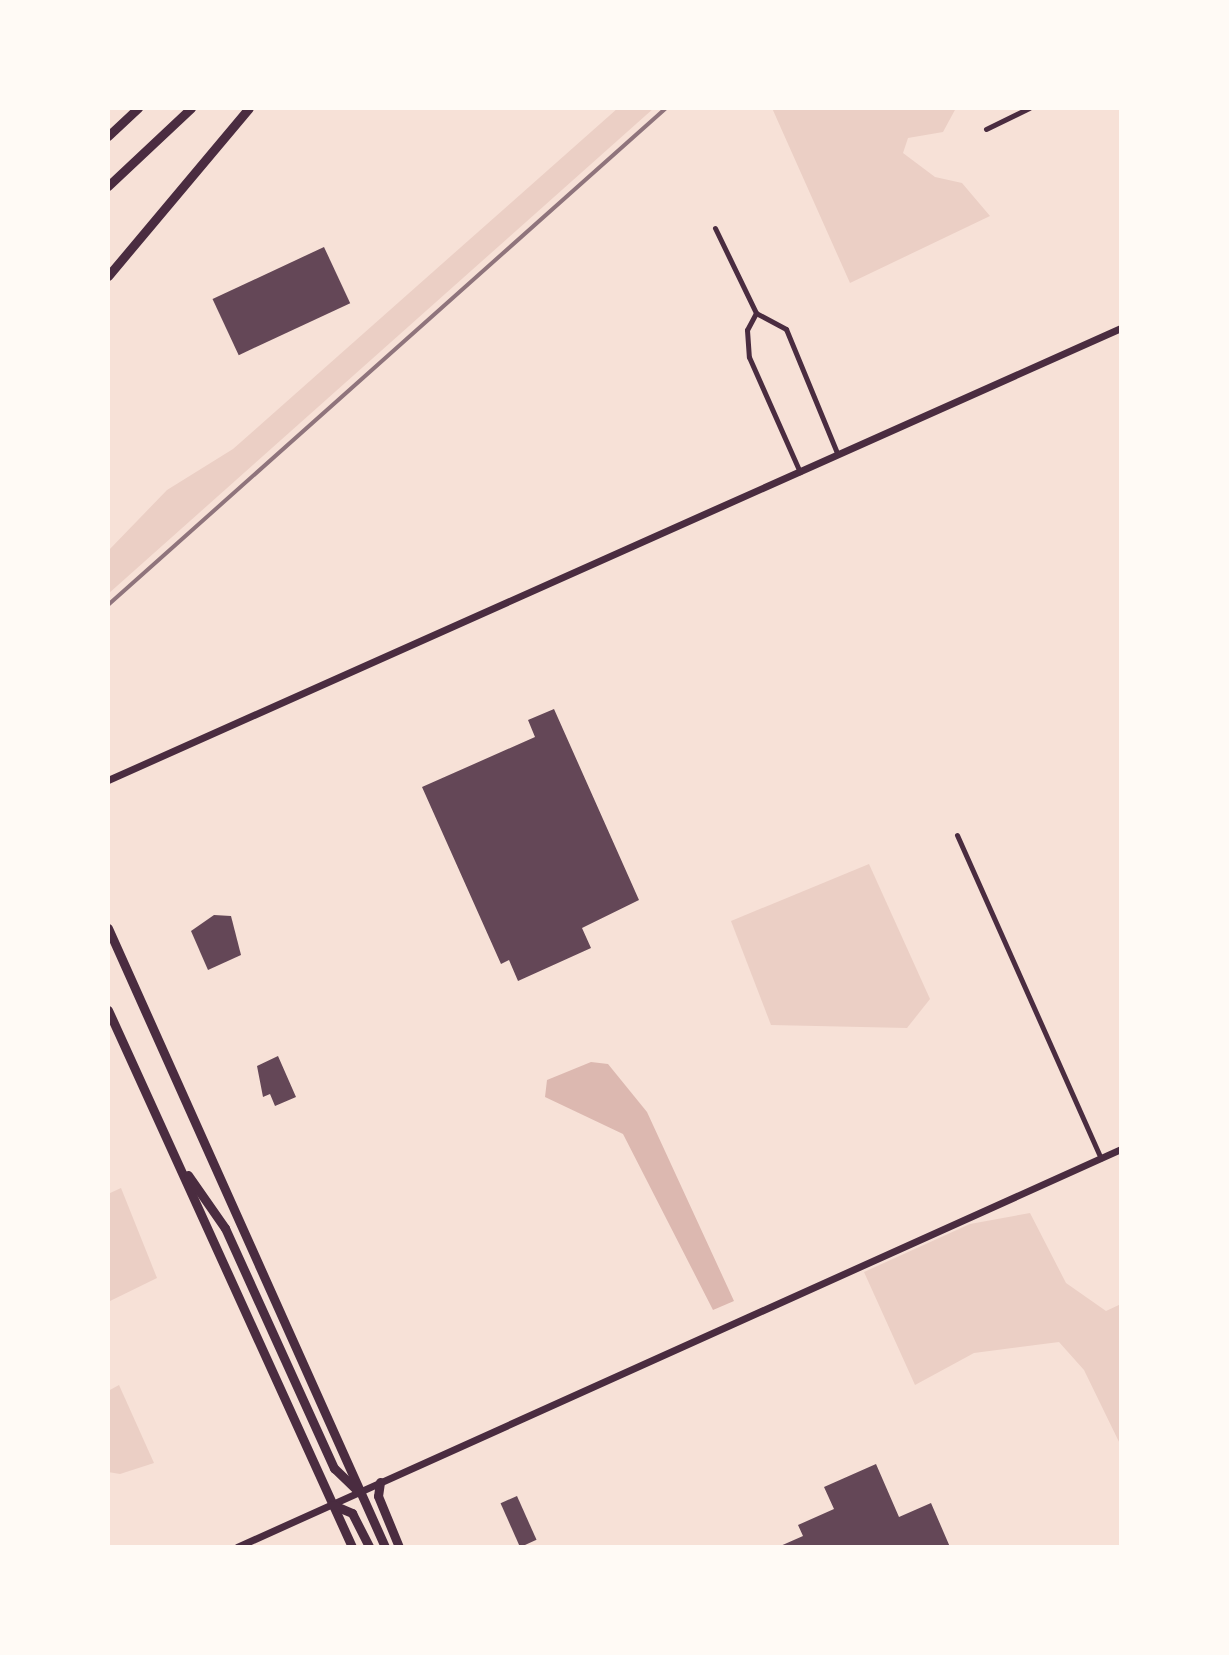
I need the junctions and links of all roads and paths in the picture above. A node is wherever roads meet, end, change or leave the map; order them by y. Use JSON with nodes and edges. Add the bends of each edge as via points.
{"nodes":[{"id":1,"x":138,"y":108,"type":"edge"},
{"id":2,"x":191,"y":108,"type":"edge"},
{"id":3,"x":249,"y":108,"type":"edge"},
{"id":4,"x":1029,"y":108,"type":"edge"},
{"id":5,"x":986,"y":129,"type":"dead end"},
{"id":6,"x":108,"y":136,"type":"edge"},
{"id":7,"x":108,"y":186,"type":"edge"},
{"id":8,"x":715,"y":228,"type":"dead end"},
{"id":9,"x":108,"y":276,"type":"edge"},
{"id":10,"x":756,"y":313,"type":"junction"},
{"id":11,"x":1121,"y":328,"type":"edge"},
{"id":12,"x":838,"y":455,"type":"junction"},
{"id":13,"x":800,"y":472,"type":"junction"},
{"id":14,"x":108,"y":780,"type":"edge"},
{"id":15,"x":957,"y":835,"type":"dead end"},
{"id":16,"x":108,"y":928,"type":"edge"},
{"id":17,"x":108,"y":946,"type":"edge"},
{"id":18,"x":118,"y":952,"type":"junction"},
{"id":19,"x":108,"y":1010,"type":"edge"},
{"id":20,"x":1121,"y":1149,"type":"edge"},
{"id":21,"x":175,"y":1156,"type":"junction"},
{"id":22,"x":1101,"y":1158,"type":"junction"},
{"id":23,"x":380,"y":1482,"type":"junction"},
{"id":24,"x":360,"y":1492,"type":"junction"},
{"id":25,"x":333,"y":1505,"type":"junction"},
{"id":26,"x":237,"y":1547,"type":"edge"},
{"id":27,"x":352,"y":1547,"type":"edge"},
{"id":28,"x":369,"y":1547,"type":"edge"},
{"id":29,"x":385,"y":1547,"type":"edge"},
{"id":30,"x":399,"y":1547,"type":"edge"}],
"edges":[{"from":1,"to":6,"type":"main road"},
{"from":2,"to":7,"type":"main road"},
{"from":3,"to":9,"type":"main road"},
{"from":4,"to":5,"type":"street"},
{"from":8,"to":10,"type":"street"},
{"from":10,"to":12,"type":"street","via":[[786,329]]},
{"from":10,"to":13,"type":"street","via":[[747,330],[749,357]]},
{"from":11,"to":12,"type":"street"},
{"from":12,"to":13,"type":"street"},
{"from":13,"to":14,"type":"street"},
{"from":15,"to":22,"type":"street"},
{"from":16,"to":18,"type":"main road"},
{"from":17,"to":18,"type":"main road"},
{"from":18,"to":24,"type":"main road"},
{"from":19,"to":21,"type":"main road"},
{"from":20,"to":22,"type":"street"},
{"from":21,"to":24,"type":"main road","via":[[225,1228],[339,1475]]},
{"from":21,"to":25,"type":"main road"},
{"from":22,"to":23,"type":"street"},
{"from":23,"to":24,"type":"street"},
{"from":23,"to":30,"type":"main road","via":[[378,1496]]},
{"from":24,"to":25,"type":"street"},
{"from":24,"to":29,"type":"main road"},
{"from":25,"to":26,"type":"street"},
{"from":25,"to":27,"type":"main road"},
{"from":25,"to":28,"type":"main road","via":[[352,1513]]}]}
